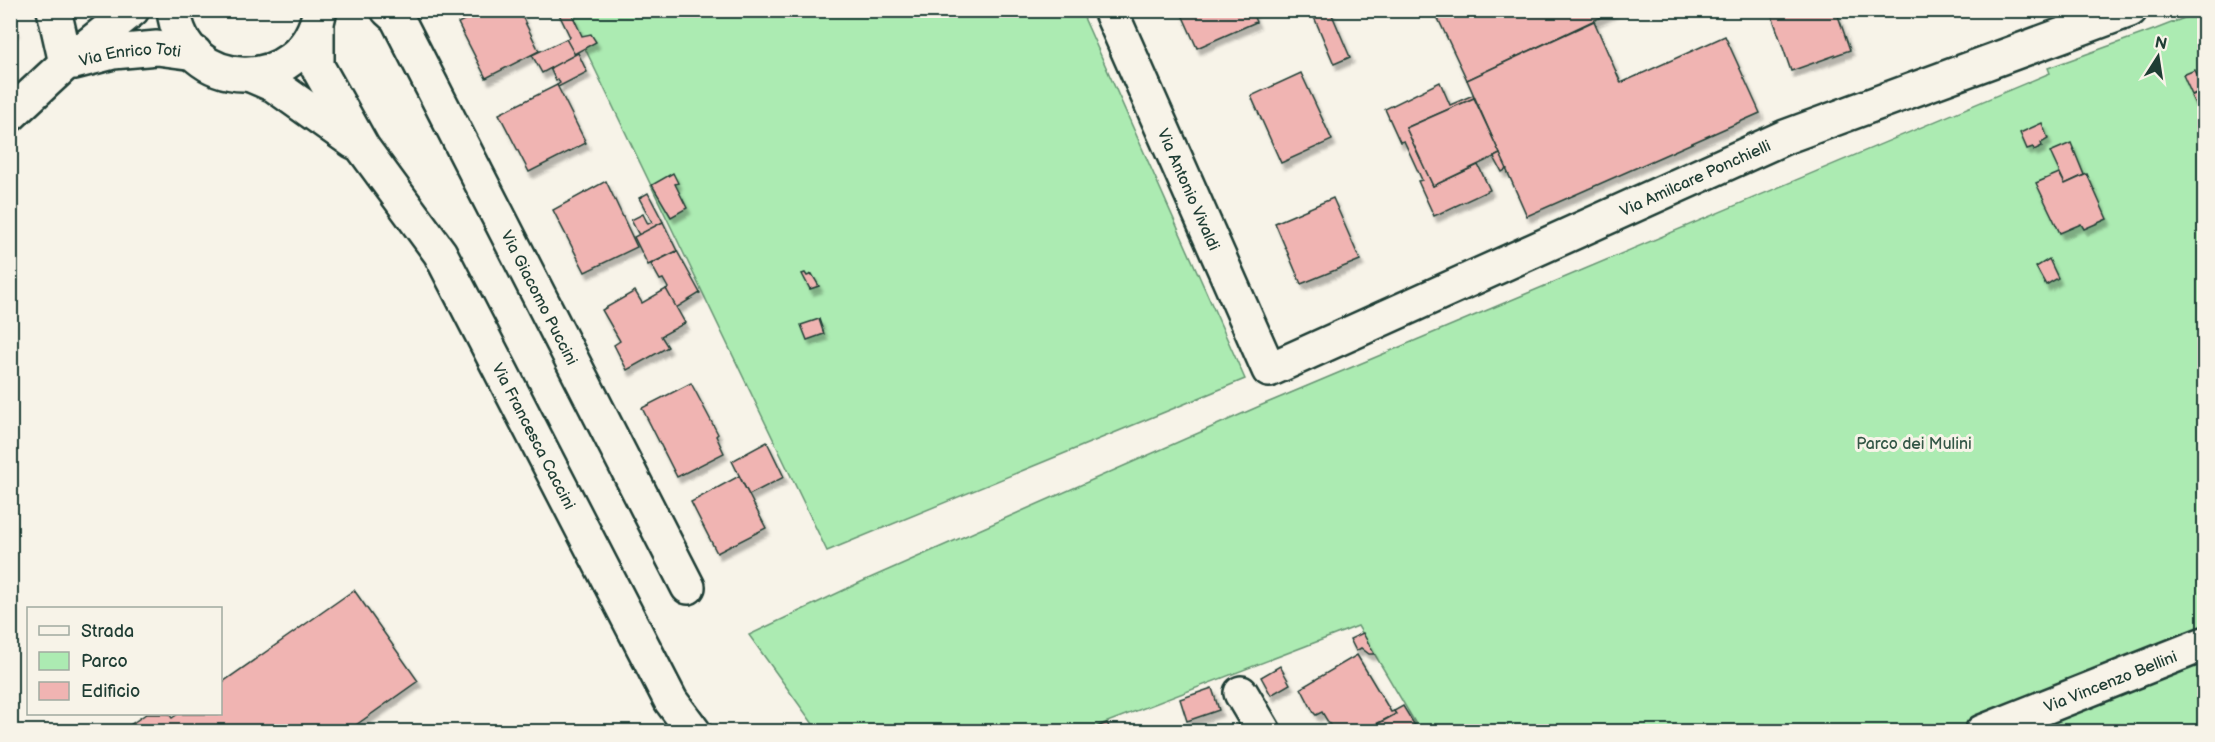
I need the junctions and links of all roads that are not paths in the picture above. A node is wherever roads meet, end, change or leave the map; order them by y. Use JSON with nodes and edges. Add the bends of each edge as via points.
{"nodes":[{"id":1,"x":54,"y":10,"type":"edge"},
{"id":2,"x":132,"y":10,"type":"edge"},
{"id":3,"x":174,"y":10,"type":"edge"},
{"id":4,"x":388,"y":10,"type":"edge"},
{"id":5,"x":1110,"y":10,"type":"edge"},
{"id":6,"x":2130,"y":10,"type":"edge"},
{"id":7,"x":318,"y":18,"type":"edge"},
{"id":8,"x":195,"y":53,"type":"junction"},
{"id":9,"x":66,"y":63,"type":"junction"},
{"id":10,"x":250,"y":75,"type":"junction"},
{"id":11,"x":10,"y":115,"type":"edge"},
{"id":12,"x":363,"y":148,"type":"junction"},
{"id":13,"x":1269,"y":370,"type":"joint"},
{"id":14,"x":688,"y":587,"type":"dead end"},
{"id":15,"x":2205,"y":644,"type":"edge"},
{"id":16,"x":1241,"y":693,"type":"dead end"},
{"id":17,"x":694,"y":732,"type":"edge"},
{"id":18,"x":1264,"y":732,"type":"edge"},
{"id":19,"x":1982,"y":732,"type":"edge"}],
"edges":[{"from":1,"to":9,"type":"street"},
{"from":2,"to":9,"type":"street","name":"Via Enrico Toti"},
{"from":3,"to":8,"type":"street","via":[[182,37]]},
{"from":4,"to":14,"type":"street","name":"Via Giacomo Puccini","via":[[398,18]]},
{"from":5,"to":13,"type":"street","name":"Via Antonio Vivaldi"},
{"from":6,"to":13,"type":"street","name":"Via Amilcare Ponchielli","via":[[1785,137]]},
{"from":7,"to":10,"type":"street","via":[[306,45],[291,60],[272,71]]},
{"from":7,"to":12,"type":"street","name":"Via Francesca Caccini","via":[[317,66]]},
{"from":8,"to":9,"type":"street","name":"Via Enrico Toti","via":[[157,48],[113,52]]},
{"from":8,"to":10,"type":"street","via":[[229,73]]},
{"from":9,"to":11,"type":"street","name":"Via Enrico Toti"},
{"from":10,"to":12,"type":"street","name":"Via Francesca Caccini","via":[[274,85]]},
{"from":12,"to":17,"type":"street","name":"Via Francesca Caccini","via":[[440,253],[671,701]]},
{"from":15,"to":19,"type":"street","name":"Via Vincenzo Bellini"},
{"from":16,"to":18,"type":"street"}]}
